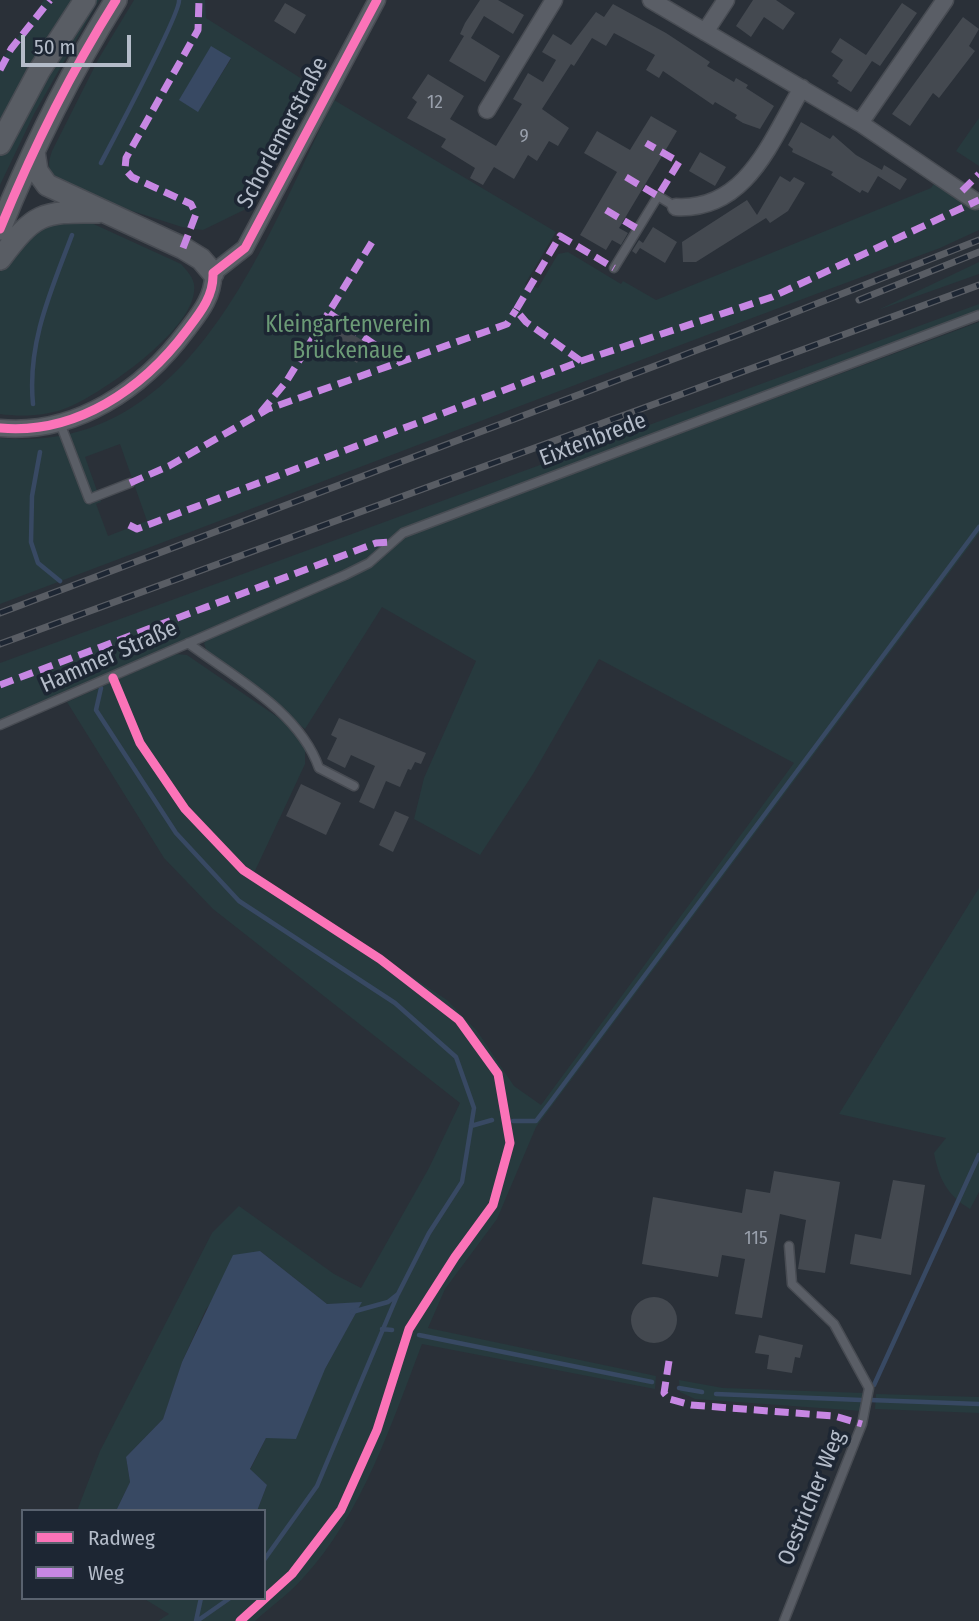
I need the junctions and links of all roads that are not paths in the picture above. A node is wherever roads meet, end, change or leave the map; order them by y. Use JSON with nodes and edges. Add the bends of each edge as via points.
{"nodes":[{"id":1,"x":85,"y":0,"type":"edge"},
{"id":2,"x":116,"y":0,"type":"edge"},
{"id":3,"x":376,"y":0,"type":"edge"},
{"id":4,"x":554,"y":0,"type":"edge"},
{"id":5,"x":651,"y":0,"type":"edge"},
{"id":6,"x":726,"y":0,"type":"edge"},
{"id":7,"x":945,"y":0,"type":"edge"},
{"id":8,"x":705,"y":32,"type":"junction"},
{"id":9,"x":802,"y":88,"type":"junction"},
{"id":10,"x":487,"y":110,"type":"dead end"},
{"id":11,"x":860,"y":123,"type":"junction"},
{"id":12,"x":0,"y":144,"type":"edge"},
{"id":13,"x":34,"y":152,"type":"junction"},
{"id":14,"x":975,"y":201,"type":"dead end"},
{"id":15,"x":676,"y":207,"type":"joint"},
{"id":16,"x":102,"y":212,"type":"junction"},
{"id":17,"x":0,"y":229,"type":"edge"},
{"id":18,"x":0,"y":259,"type":"edge"},
{"id":19,"x":614,"y":268,"type":"dead end"},
{"id":20,"x":213,"y":273,"type":"junction"},
{"id":21,"x":979,"y":314,"type":"edge"},
{"id":22,"x":60,"y":424,"type":"junction"},
{"id":23,"x":0,"y":428,"type":"edge"},
{"id":24,"x":130,"y":483,"type":"dead end"},
{"id":25,"x":233,"y":624,"type":"joint"},
{"id":26,"x":188,"y":643,"type":"junction"},
{"id":27,"x":0,"y":725,"type":"edge"},
{"id":28,"x":354,"y":786,"type":"dead end"},
{"id":29,"x":789,"y":1246,"type":"dead end"},
{"id":30,"x":784,"y":1621,"type":"edge"}],
"edges":[{"from":1,"to":12,"type":"main road","via":[[39,71]]},
{"from":2,"to":13,"type":"main road"},
{"from":3,"to":20,"type":"street","name":"Schorlemerstraße","via":[[245,248]]},
{"from":4,"to":10,"type":"street"},
{"from":5,"to":8,"type":"street"},
{"from":6,"to":8,"type":"street"},
{"from":7,"to":11,"type":"street"},
{"from":8,"to":9,"type":"street"},
{"from":9,"to":11,"type":"street"},
{"from":9,"to":15,"type":"street","via":[[743,183],[709,205]]},
{"from":11,"to":14,"type":"street"},
{"from":13,"to":16,"type":"main road","via":[[37,171],[47,185]]},
{"from":13,"to":17,"type":"main road"},
{"from":15,"to":19,"type":"lane","via":[[658,196]]},
{"from":16,"to":18,"type":"main road","via":[[54,211],[33,222]]},
{"from":16,"to":20,"type":"main road","via":[[183,248]]},
{"from":20,"to":22,"type":"street","via":[[211,293],[198,315],[156,366],[114,400]]},
{"from":21,"to":25,"type":"lane","name":"Eixtenbrede","via":[[403,533],[369,563]]},
{"from":22,"to":23,"type":"street"},
{"from":22,"to":24,"type":"lane","via":[[89,499]]},
{"from":25,"to":26,"type":"lane","name":"Hammer Straße"},
{"from":26,"to":27,"type":"lane","name":"Hammer Straße"},
{"from":26,"to":28,"type":"lane","via":[[294,723],[319,768]]},
{"from":29,"to":30,"type":"lane","name":"Oestricher Weg","via":[[792,1284],[834,1324],[869,1388],[862,1424]]}]}
